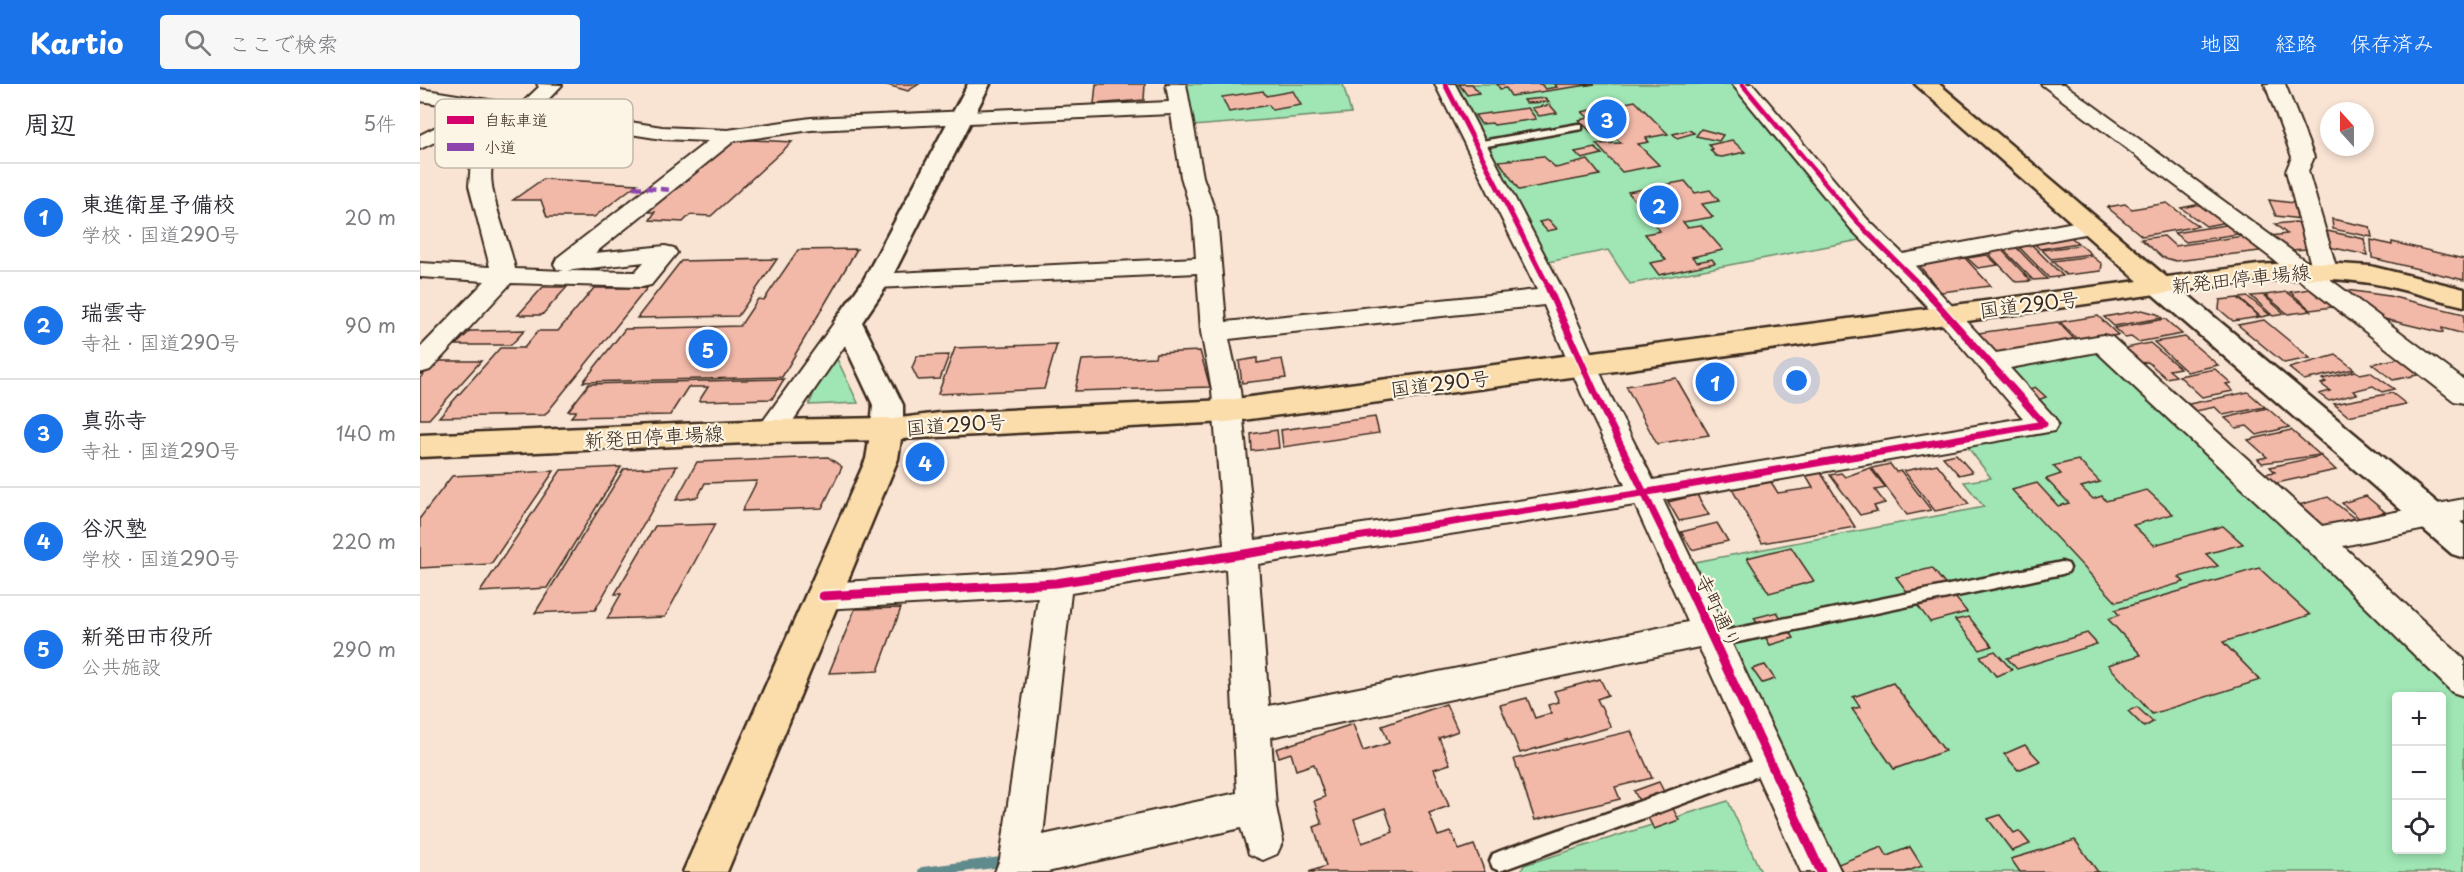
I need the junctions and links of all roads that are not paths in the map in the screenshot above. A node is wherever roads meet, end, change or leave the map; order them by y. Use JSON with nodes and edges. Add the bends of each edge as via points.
{"nodes":[{"id":1,"x":532,"y":84,"type":"edge"},
{"id":2,"x":547,"y":84,"type":"edge"},
{"id":3,"x":979,"y":84,"type":"edge"},
{"id":4,"x":1445,"y":84,"type":"edge"},
{"id":5,"x":1742,"y":84,"type":"edge"},
{"id":6,"x":1926,"y":84,"type":"edge"},
{"id":7,"x":2051,"y":84,"type":"edge"},
{"id":8,"x":2275,"y":84,"type":"edge"},
{"id":9,"x":420,"y":95,"type":"edge"},
{"id":10,"x":1178,"y":96,"type":"edge"},
{"id":11,"x":444,"y":99,"type":"edge"},
{"id":12,"x":505,"y":99,"type":"edge"},
{"id":13,"x":538,"y":99,"type":"edge"},
{"id":14,"x":960,"y":117,"type":"junction"},
{"id":15,"x":1578,"y":127,"type":"dead end"},
{"id":16,"x":633,"y":129,"type":"edge"},
{"id":17,"x":435,"y":135,"type":"edge"},
{"id":18,"x":728,"y":136,"type":"junction"},
{"id":19,"x":420,"y":143,"type":"edge"},
{"id":20,"x":1476,"y":145,"type":"junction"},
{"id":21,"x":482,"y":168,"type":"edge"},
{"id":22,"x":633,"y":187,"type":"dead end"},
{"id":23,"x":673,"y":190,"type":"dead end"},
{"id":24,"x":2090,"y":226,"type":"junction"},
{"id":25,"x":1898,"y":262,"type":"junction"},
{"id":26,"x":566,"y":263,"type":"junction"},
{"id":27,"x":1207,"y":265,"type":"junction"},
{"id":28,"x":420,"y":270,"type":"edge"},
{"id":29,"x":2315,"y":270,"type":"junction"},
{"id":30,"x":504,"y":276,"type":"junction"},
{"id":31,"x":547,"y":278,"type":"junction"},
{"id":32,"x":876,"y":281,"type":"junction"},
{"id":33,"x":2160,"y":286,"type":"junction"},
{"id":34,"x":1553,"y":296,"type":"junction"},
{"id":35,"x":2464,"y":298,"type":"edge"},
{"id":36,"x":1947,"y":314,"type":"junction"},
{"id":37,"x":848,"y":322,"type":"junction"},
{"id":38,"x":420,"y":331,"type":"edge"},
{"id":39,"x":452,"y":331,"type":"junction"},
{"id":40,"x":1214,"y":332,"type":"junction"},
{"id":41,"x":1989,"y":363,"type":"junction"},
{"id":42,"x":420,"y":364,"type":"edge"},
{"id":43,"x":1584,"y":365,"type":"junction"},
{"id":44,"x":2464,"y":394,"type":"edge"},
{"id":45,"x":1227,"y":411,"type":"junction"},
{"id":46,"x":887,"y":429,"type":"junction"},
{"id":47,"x":771,"y":430,"type":"junction"},
{"id":48,"x":420,"y":446,"type":"edge"},
{"id":49,"x":1642,"y":493,"type":"junction"},
{"id":50,"x":2464,"y":510,"type":"edge"},
{"id":51,"x":2432,"y":517,"type":"junction"},
{"id":52,"x":2316,"y":539,"type":"junction"},
{"id":53,"x":2464,"y":545,"type":"edge"},
{"id":54,"x":1241,"y":555,"type":"junction"},
{"id":55,"x":2062,"y":568,"type":"dead end"},
{"id":56,"x":1056,"y":583,"type":"junction"},
{"id":57,"x":823,"y":596,"type":"junction"},
{"id":58,"x":1712,"y":636,"type":"junction"},
{"id":59,"x":2464,"y":681,"type":"edge"},
{"id":60,"x":1251,"y":726,"type":"junction"},
{"id":61,"x":1770,"y":763,"type":"junction"},
{"id":62,"x":1500,"y":861,"type":"dead end"},
{"id":63,"x":1018,"y":865,"type":"edge"},
{"id":64,"x":705,"y":872,"type":"edge"},
{"id":65,"x":1821,"y":872,"type":"edge"}],
"edges":[{"from":1,"to":12,"type":"street"},
{"from":2,"to":13,"type":"street","via":[[552,86]]},
{"from":3,"to":14,"type":"street"},
{"from":4,"to":20,"type":"street","name":"寺町通り"},
{"from":5,"to":25,"type":"street","via":[[1858,224]]},
{"from":6,"to":24,"type":"main road"},
{"from":7,"to":29,"type":"street"},
{"from":8,"to":29,"type":"street","via":[[2303,157],[2297,171]]},
{"from":9,"to":11,"type":"street"},
{"from":10,"to":14,"type":"street"},
{"from":10,"to":27,"type":"street","via":[[1192,177],[1205,217]]},
{"from":14,"to":18,"type":"street","via":[[812,124]]},
{"from":14,"to":32,"type":"street"},
{"from":15,"to":20,"type":"lane"},
{"from":16,"to":18,"type":"street"},
{"from":17,"to":19,"type":"street"},
{"from":18,"to":26,"type":"street"},
{"from":20,"to":34,"type":"street","name":"寺町通り"},
{"from":21,"to":30,"type":"street","via":[[480,186],[500,249]]},
{"from":22,"to":23,"type":"street"},
{"from":24,"to":25,"type":"street"},
{"from":24,"to":33,"type":"main road"},
{"from":25,"to":36,"type":"street"},
{"from":26,"to":31,"type":"street"},
{"from":26,"to":31,"type":"street","via":[[665,253],[642,280]]},
{"from":27,"to":32,"type":"street"},
{"from":27,"to":40,"type":"street"},
{"from":28,"to":30,"type":"street"},
{"from":29,"to":33,"type":"main road","name":"新発田停車場線","via":[[2283,270]]},
{"from":29,"to":35,"type":"main road","name":"新発田停車場線","via":[[2360,273]]},
{"from":29,"to":44,"type":"street"},
{"from":30,"to":31,"type":"street"},
{"from":30,"to":39,"type":"street"},
{"from":32,"to":37,"type":"street"},
{"from":33,"to":36,"type":"main road","name":"国道290号"},
{"from":33,"to":51,"type":"street"},
{"from":34,"to":40,"type":"street"},
{"from":34,"to":43,"type":"street","name":"寺町通り"},
{"from":36,"to":41,"type":"street"},
{"from":36,"to":43,"type":"main road","name":"国道290号"},
{"from":37,"to":46,"type":"street","via":[[888,405]]},
{"from":37,"to":47,"type":"street"},
{"from":38,"to":39,"type":"street"},
{"from":39,"to":42,"type":"street"},
{"from":40,"to":45,"type":"street"},
{"from":41,"to":49,"type":"street","via":[[2044,424]]},
{"from":41,"to":52,"type":"street","via":[[2103,343]]},
{"from":43,"to":45,"type":"main road","name":"国道290号"},
{"from":43,"to":49,"type":"street","name":"寺町通り"},
{"from":45,"to":46,"type":"main road","name":"国道290号"},
{"from":45,"to":54,"type":"street"},
{"from":46,"to":47,"type":"main road","name":"新発田停車場線"},
{"from":46,"to":57,"type":"main road","name":"国道290号","via":[[882,459]]},
{"from":47,"to":48,"type":"main road","name":"新発田停車場線"},
{"from":49,"to":54,"type":"street"},
{"from":49,"to":58,"type":"street","name":"寺町通り"},
{"from":50,"to":51,"type":"street"},
{"from":51,"to":52,"type":"street"},
{"from":51,"to":53,"type":"street"},
{"from":52,"to":59,"type":"street"},
{"from":54,"to":56,"type":"street"},
{"from":54,"to":60,"type":"street"},
{"from":55,"to":58,"type":"lane"},
{"from":56,"to":57,"type":"street"},
{"from":56,"to":63,"type":"street"},
{"from":57,"to":64,"type":"main road","name":"国道290号"},
{"from":58,"to":60,"type":"street"},
{"from":58,"to":61,"type":"street","name":"寺町通り"},
{"from":60,"to":63,"type":"street","via":[[1260,824]]},
{"from":61,"to":62,"type":"lane"},
{"from":61,"to":65,"type":"street","name":"寺町通り"}]}
